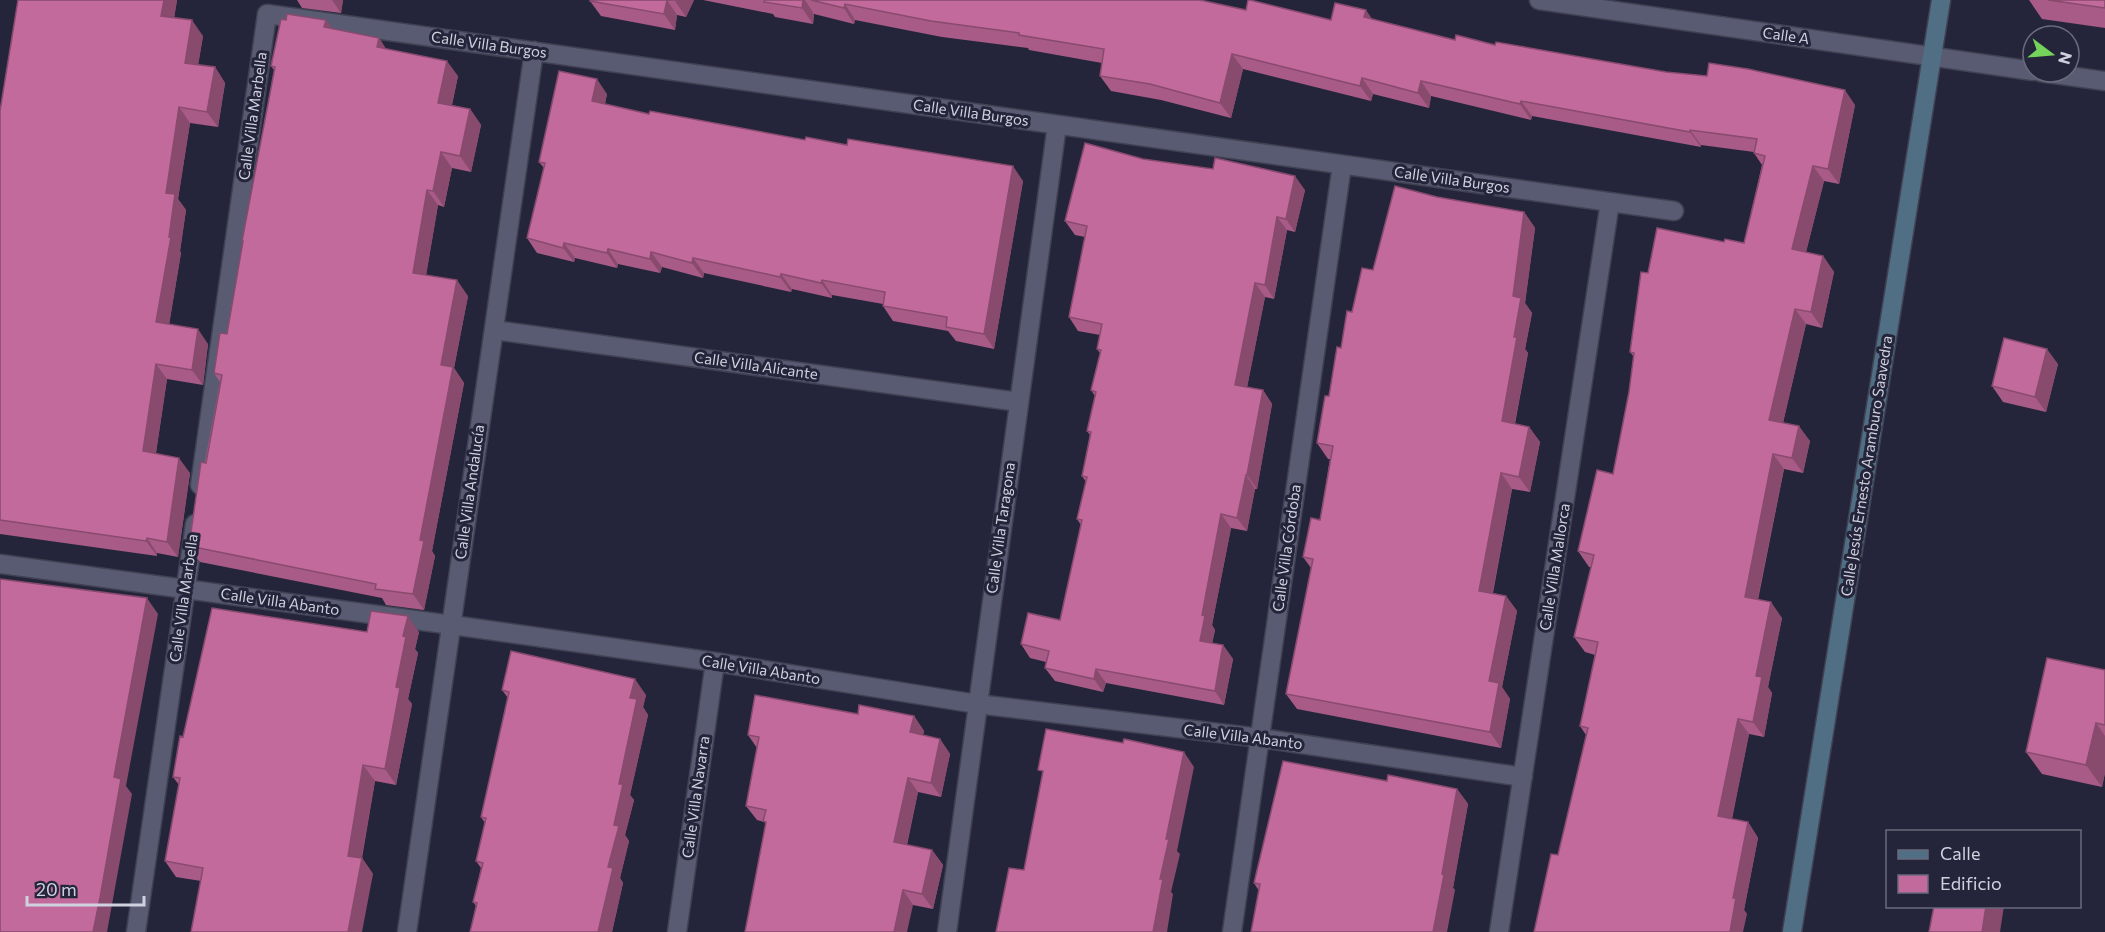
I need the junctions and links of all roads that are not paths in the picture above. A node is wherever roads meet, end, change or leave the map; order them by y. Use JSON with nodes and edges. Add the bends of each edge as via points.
{"nodes":[{"id":1,"x":1539,"y":0,"type":"edge"},
{"id":2,"x":1941,"y":0,"type":"edge"},
{"id":3,"x":267,"y":14,"type":"joint"},
{"id":4,"x":534,"y":51,"type":"junction"},
{"id":5,"x":1933,"y":57,"type":"junction"},
{"id":6,"x":2021,"y":69,"type":"edge"},
{"id":7,"x":2081,"y":78,"type":"edge"},
{"id":8,"x":2105,"y":81,"type":"edge"},
{"id":9,"x":1056,"y":125,"type":"junction"},
{"id":10,"x":1342,"y":165,"type":"junction"},
{"id":11,"x":1610,"y":202,"type":"junction"},
{"id":12,"x":1674,"y":211,"type":"dead end"},
{"id":13,"x":494,"y":330,"type":"junction"},
{"id":14,"x":1019,"y":402,"type":"junction"},
{"id":15,"x":0,"y":564,"type":"edge"},
{"id":16,"x":185,"y":589,"type":"junction"},
{"id":17,"x":452,"y":625,"type":"junction"},
{"id":18,"x":715,"y":662,"type":"junction"},
{"id":19,"x":977,"y":704,"type":"junction"},
{"id":20,"x":1260,"y":738,"type":"junction"},
{"id":21,"x":1522,"y":777,"type":"junction"},
{"id":22,"x":136,"y":932,"type":"edge"},
{"id":23,"x":407,"y":932,"type":"edge"},
{"id":24,"x":676,"y":932,"type":"edge"},
{"id":25,"x":946,"y":932,"type":"edge"},
{"id":26,"x":1232,"y":932,"type":"edge"},
{"id":27,"x":1499,"y":932,"type":"edge"},
{"id":28,"x":1792,"y":932,"type":"edge"}],
"edges":[{"from":1,"to":5,"type":"street","name":"Calle A"},
{"from":2,"to":5,"type":"street","name":"Calle Jesús Ernesto Aramburo Saavedra"},
{"from":3,"to":4,"type":"street","name":"Calle Villa Burgos"},
{"from":3,"to":16,"type":"street","name":"Calle Villa Marbella"},
{"from":4,"to":9,"type":"street","name":"Calle Villa Burgos"},
{"from":4,"to":13,"type":"street","name":"Calle Villa Andalucía"},
{"from":5,"to":6,"type":"street","name":"Calle A"},
{"from":5,"to":28,"type":"street","name":"Calle Jesús Ernesto Aramburo Saavedra"},
{"from":7,"to":8,"type":"street"},
{"from":9,"to":10,"type":"street","name":"Calle Villa Burgos"},
{"from":9,"to":14,"type":"street","name":"Calle Villa Taragona"},
{"from":10,"to":11,"type":"street","name":"Calle Villa Burgos"},
{"from":10,"to":20,"type":"street","name":"Calle Villa Córdoba"},
{"from":11,"to":12,"type":"street","name":"Calle Villa Burgos"},
{"from":11,"to":21,"type":"street","name":"Calle Villa Mallorca"},
{"from":13,"to":14,"type":"street","name":"Calle Villa Alicante"},
{"from":13,"to":17,"type":"street","name":"Calle Villa Andalucía"},
{"from":14,"to":19,"type":"street","name":"Calle Villa Taragona"},
{"from":15,"to":16,"type":"street","name":"Calle Villa Abanto"},
{"from":16,"to":17,"type":"street","name":"Calle Villa Abanto"},
{"from":16,"to":22,"type":"street","name":"Calle Villa Marbella"},
{"from":17,"to":18,"type":"street","name":"Calle Villa Abanto"},
{"from":17,"to":23,"type":"street","name":"Calle Villa Andalucía"},
{"from":18,"to":19,"type":"street","name":"Calle Villa Abanto"},
{"from":18,"to":24,"type":"street","name":"Calle Villa Navarra"},
{"from":19,"to":20,"type":"street","name":"Calle Villa Abanto"},
{"from":19,"to":25,"type":"street","name":"Calle Villa Taragona"},
{"from":20,"to":21,"type":"street","name":"Calle Villa Abanto"},
{"from":20,"to":26,"type":"street","name":"Calle Villa Córdoba"},
{"from":21,"to":27,"type":"street","name":"Calle Villa Mallorca"}]}
